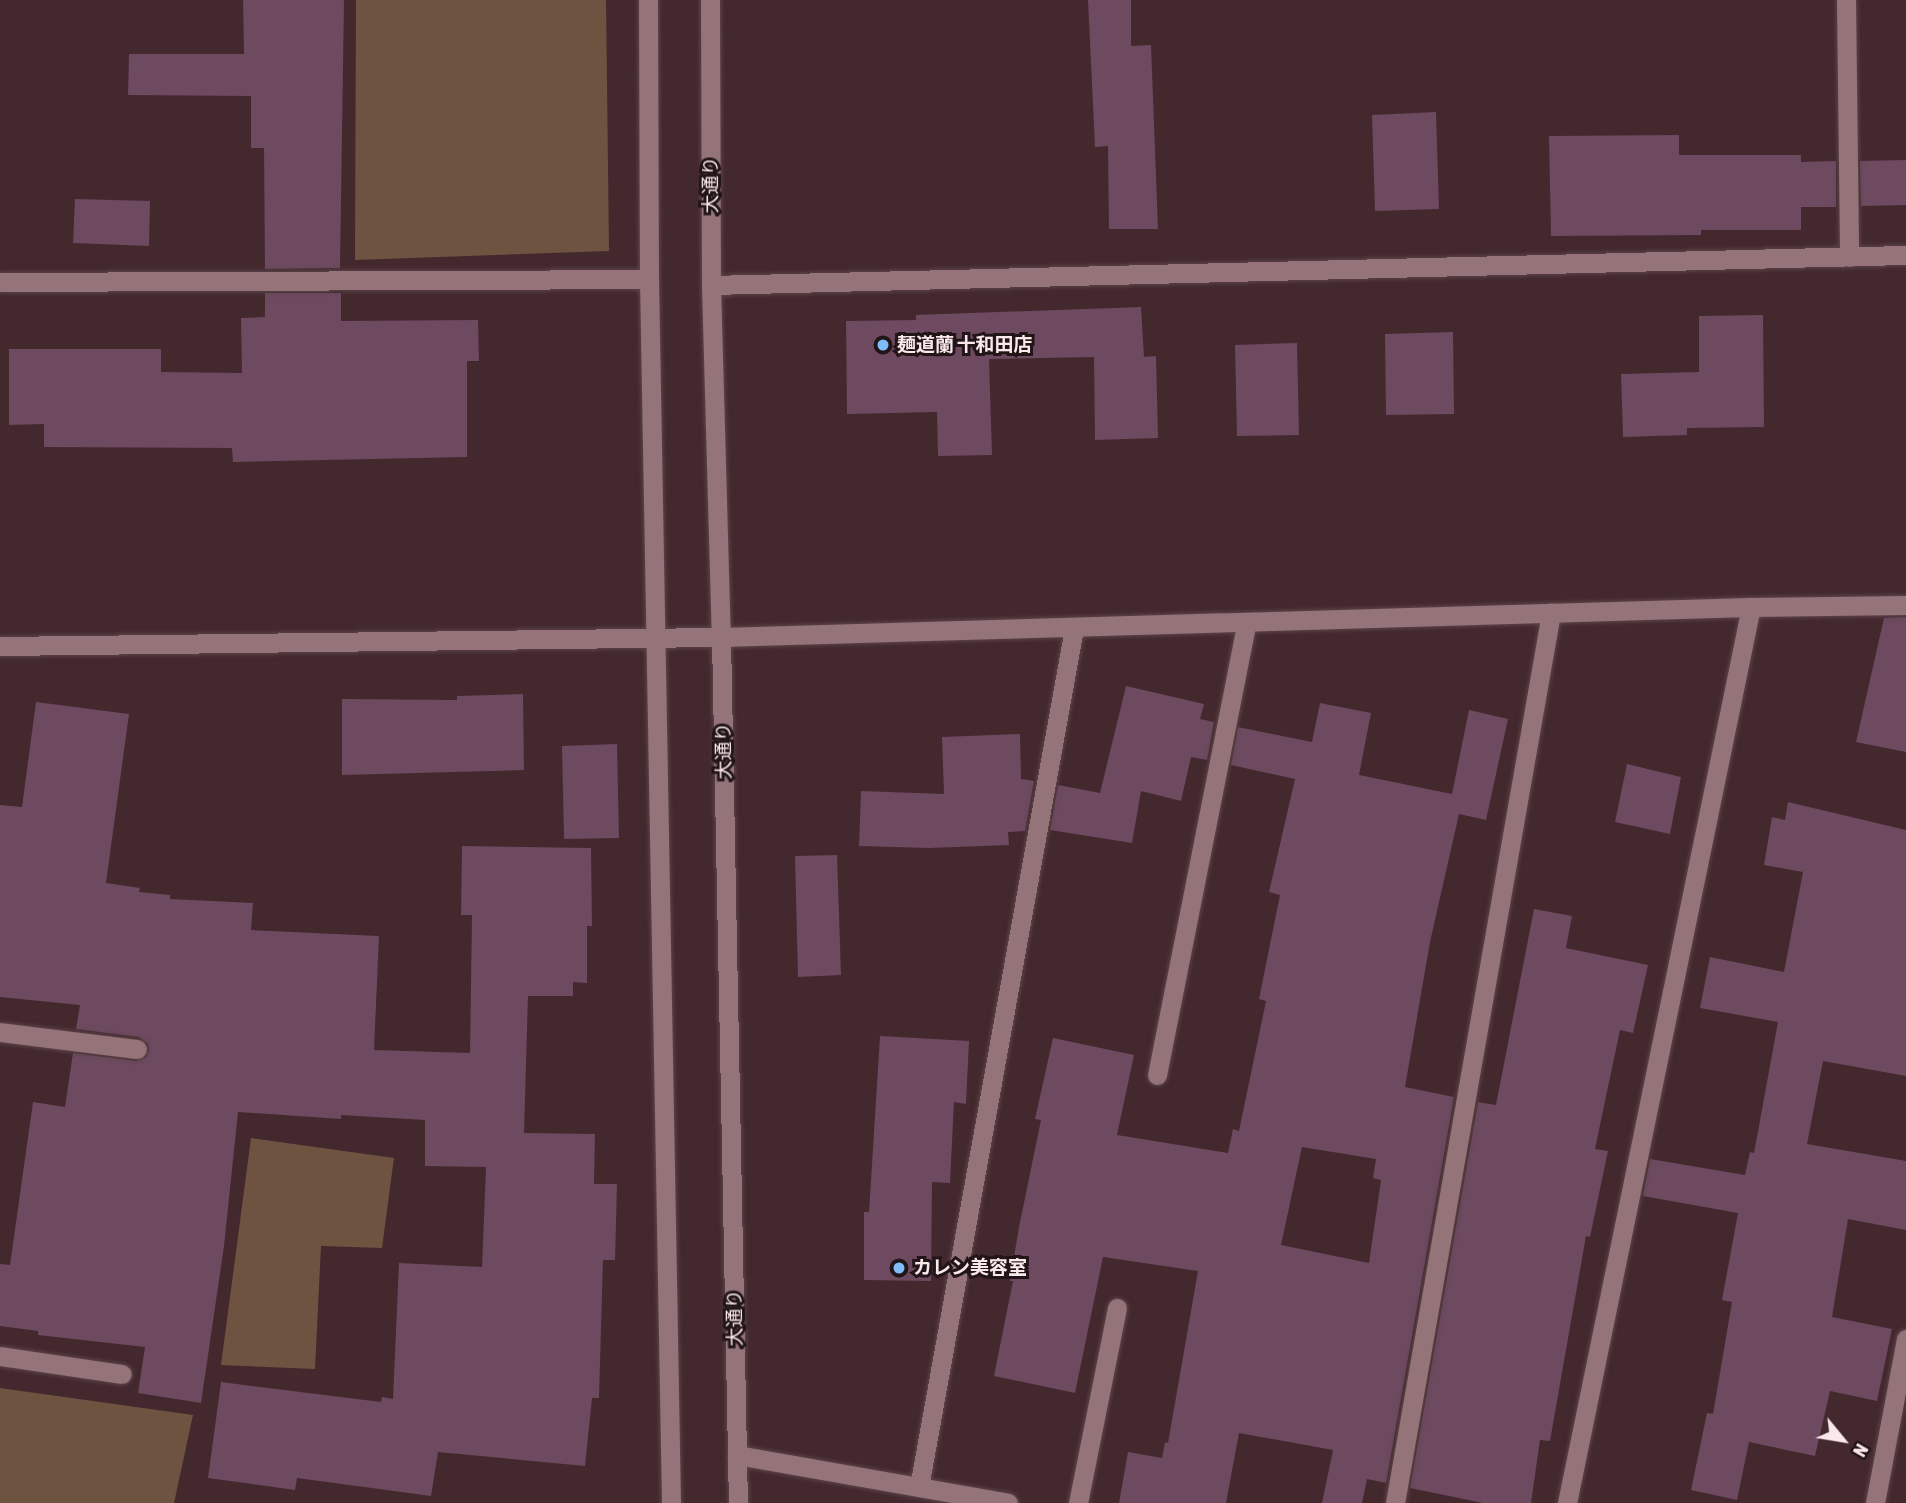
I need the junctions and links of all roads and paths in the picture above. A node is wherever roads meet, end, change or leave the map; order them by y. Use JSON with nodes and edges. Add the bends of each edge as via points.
{"nodes":[{"id":1,"x":648,"y":0,"type":"edge"},
{"id":2,"x":710,"y":0,"type":"edge"},
{"id":3,"x":1846,"y":0,"type":"edge"},
{"id":4,"x":1906,"y":255,"type":"edge"},
{"id":5,"x":1849,"y":257,"type":"junction"},
{"id":6,"x":649,"y":279,"type":"junction"},
{"id":7,"x":0,"y":282,"type":"edge"},
{"id":8,"x":711,"y":285,"type":"junction"},
{"id":9,"x":1906,"y":605,"type":"edge"},
{"id":10,"x":1751,"y":607,"type":"junction"},
{"id":11,"x":1551,"y":613,"type":"junction"},
{"id":12,"x":1246,"y":624,"type":"junction"},
{"id":13,"x":1074,"y":628,"type":"junction"},
{"id":14,"x":722,"y":637,"type":"junction"},
{"id":15,"x":656,"y":638,"type":"junction"},
{"id":16,"x":0,"y":646,"type":"edge"},
{"id":17,"x":0,"y":1032,"type":"edge"},
{"id":18,"x":137,"y":1049,"type":"dead end"},
{"id":19,"x":1157,"y":1075,"type":"dead end"},
{"id":20,"x":1117,"y":1308,"type":"dead end"},
{"id":21,"x":1906,"y":1339,"type":"edge"},
{"id":22,"x":0,"y":1356,"type":"edge"},
{"id":23,"x":122,"y":1374,"type":"dead end"},
{"id":24,"x":737,"y":1455,"type":"junction"},
{"id":25,"x":920,"y":1495,"type":"edge"},
{"id":26,"x":671,"y":1503,"type":"edge"},
{"id":27,"x":738,"y":1503,"type":"edge"},
{"id":28,"x":1008,"y":1503,"type":"edge"},
{"id":29,"x":1078,"y":1503,"type":"edge"},
{"id":30,"x":1395,"y":1503,"type":"edge"},
{"id":31,"x":1567,"y":1503,"type":"edge"},
{"id":32,"x":1875,"y":1503,"type":"edge"}],
"edges":[{"from":1,"to":6,"type":"street"},
{"from":2,"to":8,"type":"street","name":"大通り"},
{"from":3,"to":5,"type":"street"},
{"from":4,"to":5,"type":"street"},
{"from":5,"to":8,"type":"street"},
{"from":6,"to":7,"type":"street"},
{"from":6,"to":15,"type":"street"},
{"from":8,"to":14,"type":"street","name":"大通り"},
{"from":9,"to":10,"type":"street"},
{"from":10,"to":11,"type":"street"},
{"from":10,"to":31,"type":"street"},
{"from":11,"to":12,"type":"street"},
{"from":11,"to":30,"type":"street"},
{"from":12,"to":13,"type":"street"},
{"from":12,"to":19,"type":"street"},
{"from":13,"to":14,"type":"street"},
{"from":13,"to":25,"type":"street"},
{"from":14,"to":15,"type":"street"},
{"from":14,"to":24,"type":"street","name":"大通り"},
{"from":15,"to":16,"type":"street"},
{"from":15,"to":26,"type":"street"},
{"from":17,"to":18,"type":"street"},
{"from":20,"to":29,"type":"street"},
{"from":21,"to":32,"type":"street"},
{"from":22,"to":23,"type":"street"},
{"from":24,"to":25,"type":"street"},
{"from":24,"to":27,"type":"street","name":"大通り"},
{"from":25,"to":28,"type":"street"}]}
